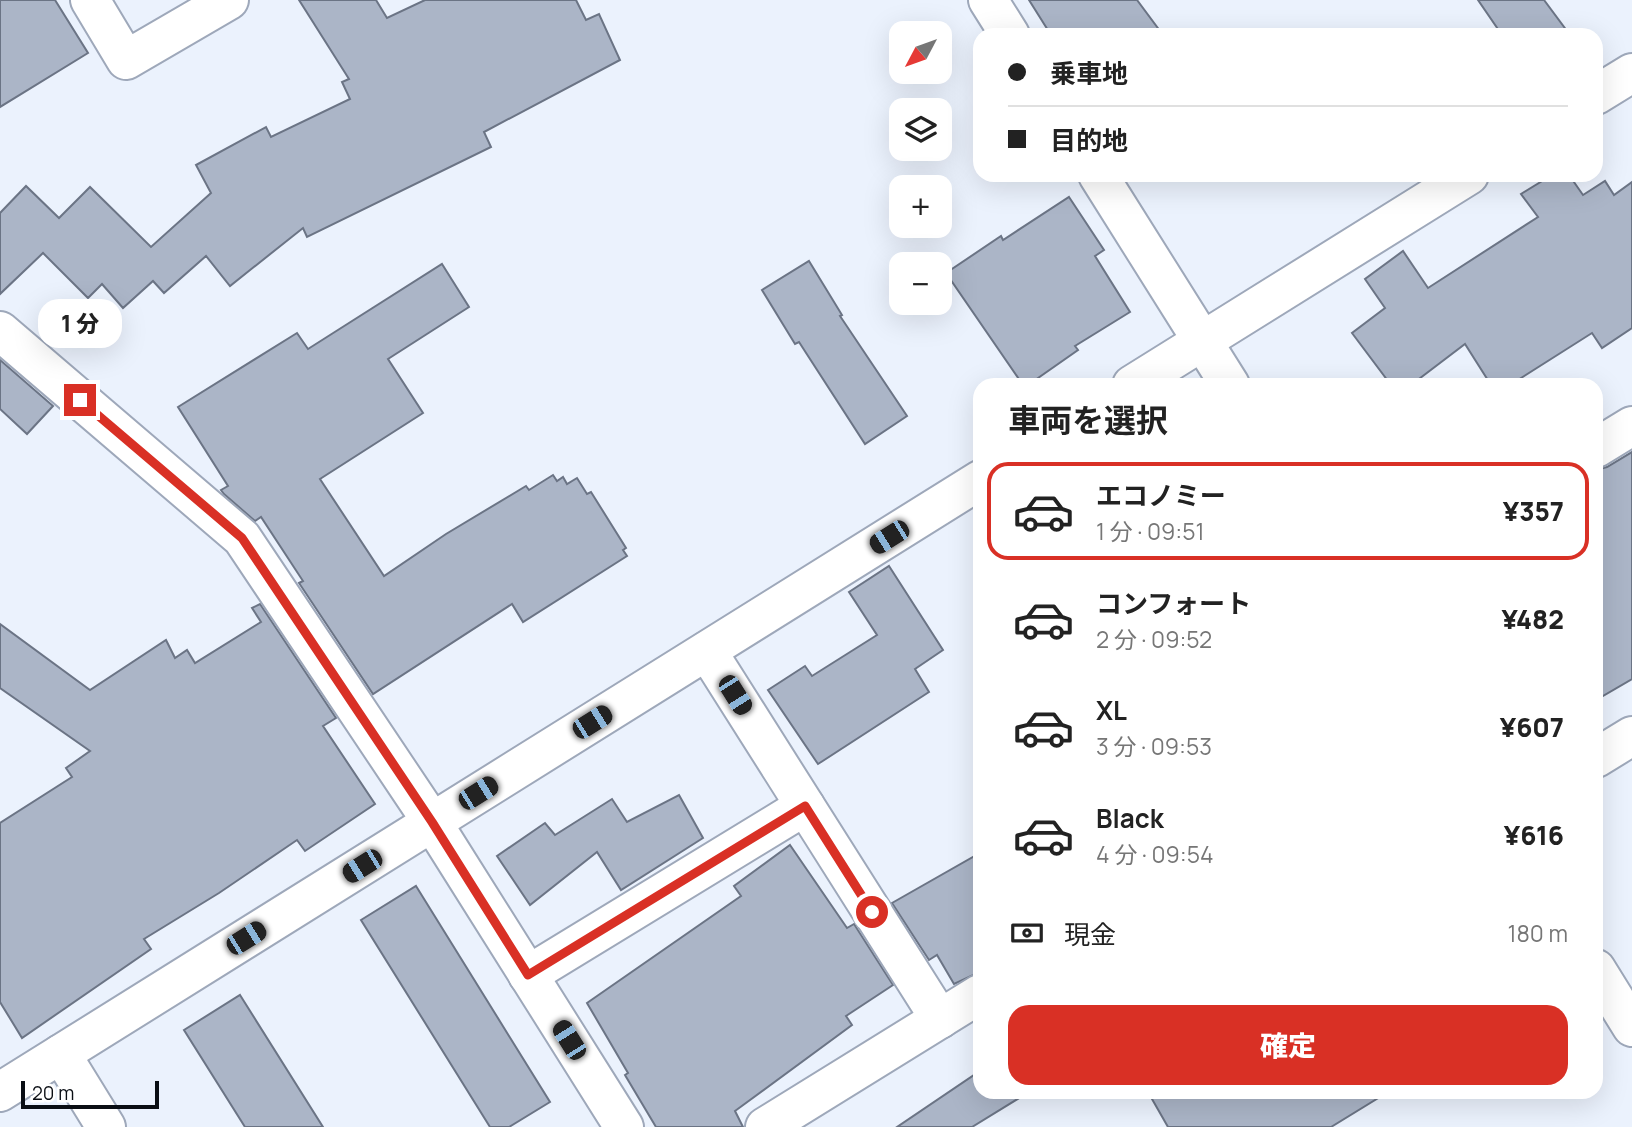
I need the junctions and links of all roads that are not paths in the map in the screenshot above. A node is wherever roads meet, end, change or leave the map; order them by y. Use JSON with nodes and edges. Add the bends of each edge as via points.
{"nodes":[{"id":1,"x":90,"y":0,"type":"edge"},
{"id":2,"x":229,"y":0,"type":"edge"},
{"id":3,"x":988,"y":0,"type":"edge"},
{"id":4,"x":1006,"y":28,"type":"edge"},
{"id":5,"x":1632,"y":73,"type":"edge"},
{"id":6,"x":1603,"y":91,"type":"edge"},
{"id":7,"x":1102,"y":182,"type":"edge"},
{"id":8,"x":1458,"y":182,"type":"edge"},
{"id":9,"x":0,"y":331,"type":"edge"},
{"id":10,"x":1203,"y":341,"type":"junction"},
{"id":11,"x":1143,"y":378,"type":"edge"},
{"id":12,"x":1226,"y":378,"type":"edge"},
{"id":13,"x":1632,"y":426,"type":"edge"},
{"id":14,"x":1603,"y":444,"type":"edge"},
{"id":15,"x":973,"y":484,"type":"edge"},
{"id":16,"x":706,"y":650,"type":"junction"},
{"id":17,"x":1632,"y":736,"type":"edge"},
{"id":18,"x":1603,"y":754,"type":"edge"},
{"id":19,"x":805,"y":806,"type":"junction"},
{"id":20,"x":432,"y":822,"type":"junction"},
{"id":21,"x":528,"y":975,"type":"junction"},
{"id":22,"x":1603,"y":980,"type":"edge"},
{"id":23,"x":973,"y":999,"type":"edge"},
{"id":24,"x":940,"y":1019,"type":"junction"},
{"id":25,"x":1632,"y":1027,"type":"edge"},
{"id":26,"x":61,"y":1054,"type":"junction"},
{"id":27,"x":0,"y":1092,"type":"edge"},
{"id":28,"x":106,"y":1127,"type":"edge"},
{"id":29,"x":624,"y":1127,"type":"edge"},
{"id":30,"x":765,"y":1127,"type":"edge"}],
"edges":[{"from":1,"to":2,"type":"street","via":[[127,60]]},
{"from":3,"to":4,"type":"street"},
{"from":5,"to":6,"type":"street"},
{"from":7,"to":10,"type":"street"},
{"from":8,"to":10,"type":"street"},
{"from":9,"to":20,"type":"street","via":[[242,538]]},
{"from":10,"to":11,"type":"street"},
{"from":10,"to":12,"type":"street"},
{"from":13,"to":14,"type":"street"},
{"from":15,"to":16,"type":"street"},
{"from":16,"to":19,"type":"street"},
{"from":16,"to":20,"type":"street"},
{"from":17,"to":18,"type":"street"},
{"from":19,"to":21,"type":"street"},
{"from":19,"to":24,"type":"street"},
{"from":20,"to":21,"type":"street"},
{"from":20,"to":26,"type":"street"},
{"from":21,"to":29,"type":"street"},
{"from":22,"to":25,"type":"street"},
{"from":23,"to":24,"type":"street"},
{"from":24,"to":30,"type":"street"},
{"from":26,"to":27,"type":"street"},
{"from":26,"to":28,"type":"street"}]}
